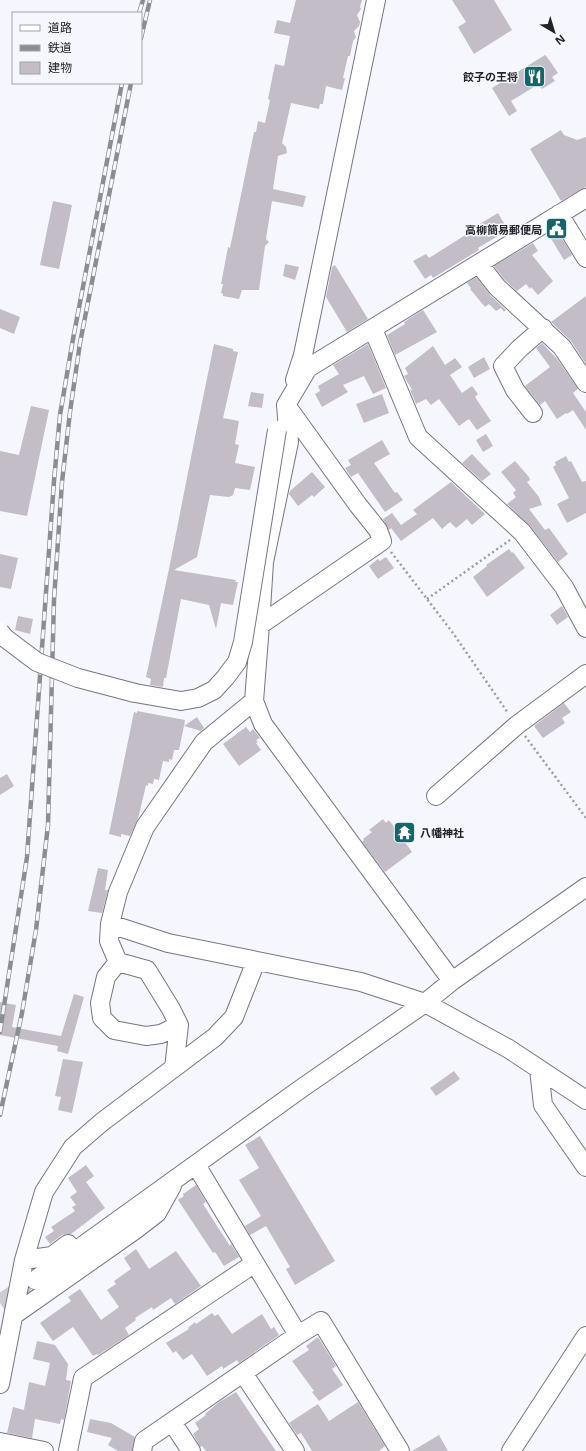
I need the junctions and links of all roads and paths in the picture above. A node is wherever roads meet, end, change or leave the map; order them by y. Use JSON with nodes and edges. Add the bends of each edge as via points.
{"nodes":[{"id":1,"x":376,"y":0,"type":"edge"},
{"id":2,"x":586,"y":198,"type":"edge"},
{"id":3,"x":559,"y":214,"type":"junction"},
{"id":4,"x":586,"y":258,"type":"edge"},
{"id":5,"x":479,"y":264,"type":"junction"},
{"id":6,"x":543,"y":328,"type":"junction"},
{"id":7,"x":373,"y":329,"type":"junction"},
{"id":8,"x":586,"y":383,"type":"edge"},
{"id":9,"x":286,"y":405,"type":"junction"},
{"id":10,"x":533,"y":413,"type":"dead end"},
{"id":11,"x":522,"y":532,"type":"junction"},
{"id":12,"x":382,"y":541,"type":"junction"},
{"id":13,"x":427,"y":599,"type":"junction"},
{"id":14,"x":260,"y":625,"type":"junction"},
{"id":15,"x":586,"y":628,"type":"edge"},
{"id":16,"x":0,"y":632,"type":"edge"},
{"id":17,"x":586,"y":674,"type":"edge"},
{"id":18,"x":254,"y":701,"type":"junction"},
{"id":19,"x":517,"y":725,"type":"junction"},
{"id":20,"x":436,"y":796,"type":"dead end"},
{"id":21,"x":586,"y":818,"type":"edge"},
{"id":22,"x":586,"y":887,"type":"edge"},
{"id":23,"x":110,"y":924,"type":"junction"},
{"id":24,"x":256,"y":961,"type":"junction"},
{"id":25,"x":118,"y":962,"type":"junction"},
{"id":26,"x":452,"y":981,"type":"junction"},
{"id":27,"x":426,"y":1003,"type":"junction"},
{"id":28,"x":179,"y":1025,"type":"junction"},
{"id":29,"x":174,"y":1068,"type":"junction"},
{"id":30,"x":539,"y":1069,"type":"junction"},
{"id":31,"x":586,"y":1100,"type":"edge"},
{"id":32,"x":196,"y":1165,"type":"junction"},
{"id":33,"x":586,"y":1167,"type":"edge"},
{"id":34,"x":176,"y":1180,"type":"junction"},
{"id":35,"x":24,"y":1260,"type":"junction"},
{"id":36,"x":255,"y":1263,"type":"junction"},
{"id":37,"x":35,"y":1280,"type":"tunnel mouth"},
{"id":38,"x":14,"y":1315,"type":"junction"},
{"id":39,"x":298,"y":1335,"type":"junction"},
{"id":40,"x":586,"y":1336,"type":"edge"},
{"id":41,"x":243,"y":1373,"type":"junction"},
{"id":42,"x":0,"y":1384,"type":"edge"},
{"id":43,"x":172,"y":1422,"type":"junction"},
{"id":44,"x":0,"y":1442,"type":"edge"},
{"id":45,"x":396,"y":1449,"type":"edge"},
{"id":46,"x":44,"y":1451,"type":"edge"},
{"id":47,"x":68,"y":1451,"type":"edge"},
{"id":48,"x":142,"y":1451,"type":"edge"},
{"id":49,"x":191,"y":1451,"type":"edge"},
{"id":50,"x":295,"y":1451,"type":"edge"},
{"id":51,"x":511,"y":1451,"type":"edge"}],
"edges":[{"from":1,"to":9,"type":"street","via":[[303,355]]},
{"from":2,"to":3,"type":"street"},
{"from":3,"to":4,"type":"street"},
{"from":3,"to":5,"type":"street"},
{"from":5,"to":6,"type":"street","via":[[497,287]]},
{"from":5,"to":7,"type":"street"},
{"from":6,"to":8,"type":"street","via":[[562,347]]},
{"from":6,"to":10,"type":"street","via":[[503,366],[515,390]]},
{"from":7,"to":9,"type":"street","via":[[308,368]]},
{"from":7,"to":11,"type":"street","via":[[418,437]]},
{"from":9,"to":12,"type":"street","via":[[378,530]]},
{"from":9,"to":14,"type":"street","via":[[289,442],[264,562]]},
{"from":9,"to":16,"type":"street","bridge":true,"via":[[277,430],[243,642],[237,662],[214,690],[198,698],[181,701],[135,693],[78,678],[37,662]]},
{"from":11,"to":13,"type":"path"},
{"from":11,"to":15,"type":"street","via":[[564,587]]},
{"from":12,"to":13,"type":"path"},
{"from":12,"to":14,"type":"street"},
{"from":13,"to":19,"type":"path"},
{"from":14,"to":18,"type":"street"},
{"from":17,"to":19,"type":"street"},
{"from":18,"to":23,"type":"street","via":[[204,742],[145,827],[118,892]]},
{"from":18,"to":26,"type":"street","via":[[263,724]]},
{"from":19,"to":20,"type":"street"},
{"from":19,"to":21,"type":"path"},
{"from":22,"to":26,"type":"street"},
{"from":23,"to":24,"type":"street","via":[[168,943]]},
{"from":23,"to":25,"type":"street","via":[[109,941]]},
{"from":24,"to":27,"type":"street","via":[[361,982]]},
{"from":24,"to":29,"type":"street","via":[[234,1017],[215,1037]]},
{"from":25,"to":28,"type":"street","via":[[146,970]]},
{"from":25,"to":28,"type":"street","via":[[106,977],[100,1003],[102,1018],[114,1030],[146,1036],[161,1034]]},
{"from":26,"to":27,"type":"street"},
{"from":27,"to":30,"type":"street"},
{"from":27,"to":32,"type":"street"},
{"from":28,"to":29,"type":"street"},
{"from":29,"to":35,"type":"street","via":[[73,1147],[44,1192]]},
{"from":30,"to":31,"type":"street"},
{"from":30,"to":33,"type":"street","via":[[543,1105]]},
{"from":32,"to":34,"type":"street"},
{"from":32,"to":36,"type":"street"},
{"from":34,"to":35,"type":"street","via":[[140,1193],[52,1256]]},
{"from":34,"to":37,"type":"street"},
{"from":34,"to":38,"type":"street","via":[[157,1213]]},
{"from":35,"to":38,"type":"street"},
{"from":36,"to":39,"type":"street"},
{"from":36,"to":47,"type":"street","via":[[83,1378]]},
{"from":38,"to":42,"type":"street"},
{"from":39,"to":41,"type":"street"},
{"from":39,"to":45,"type":"street","via":[[321,1321]]},
{"from":40,"to":51,"type":"street"},
{"from":41,"to":43,"type":"street"},
{"from":41,"to":50,"type":"street"},
{"from":43,"to":48,"type":"street","via":[[144,1441]]},
{"from":43,"to":49,"type":"street"},
{"from":44,"to":46,"type":"street"}]}
